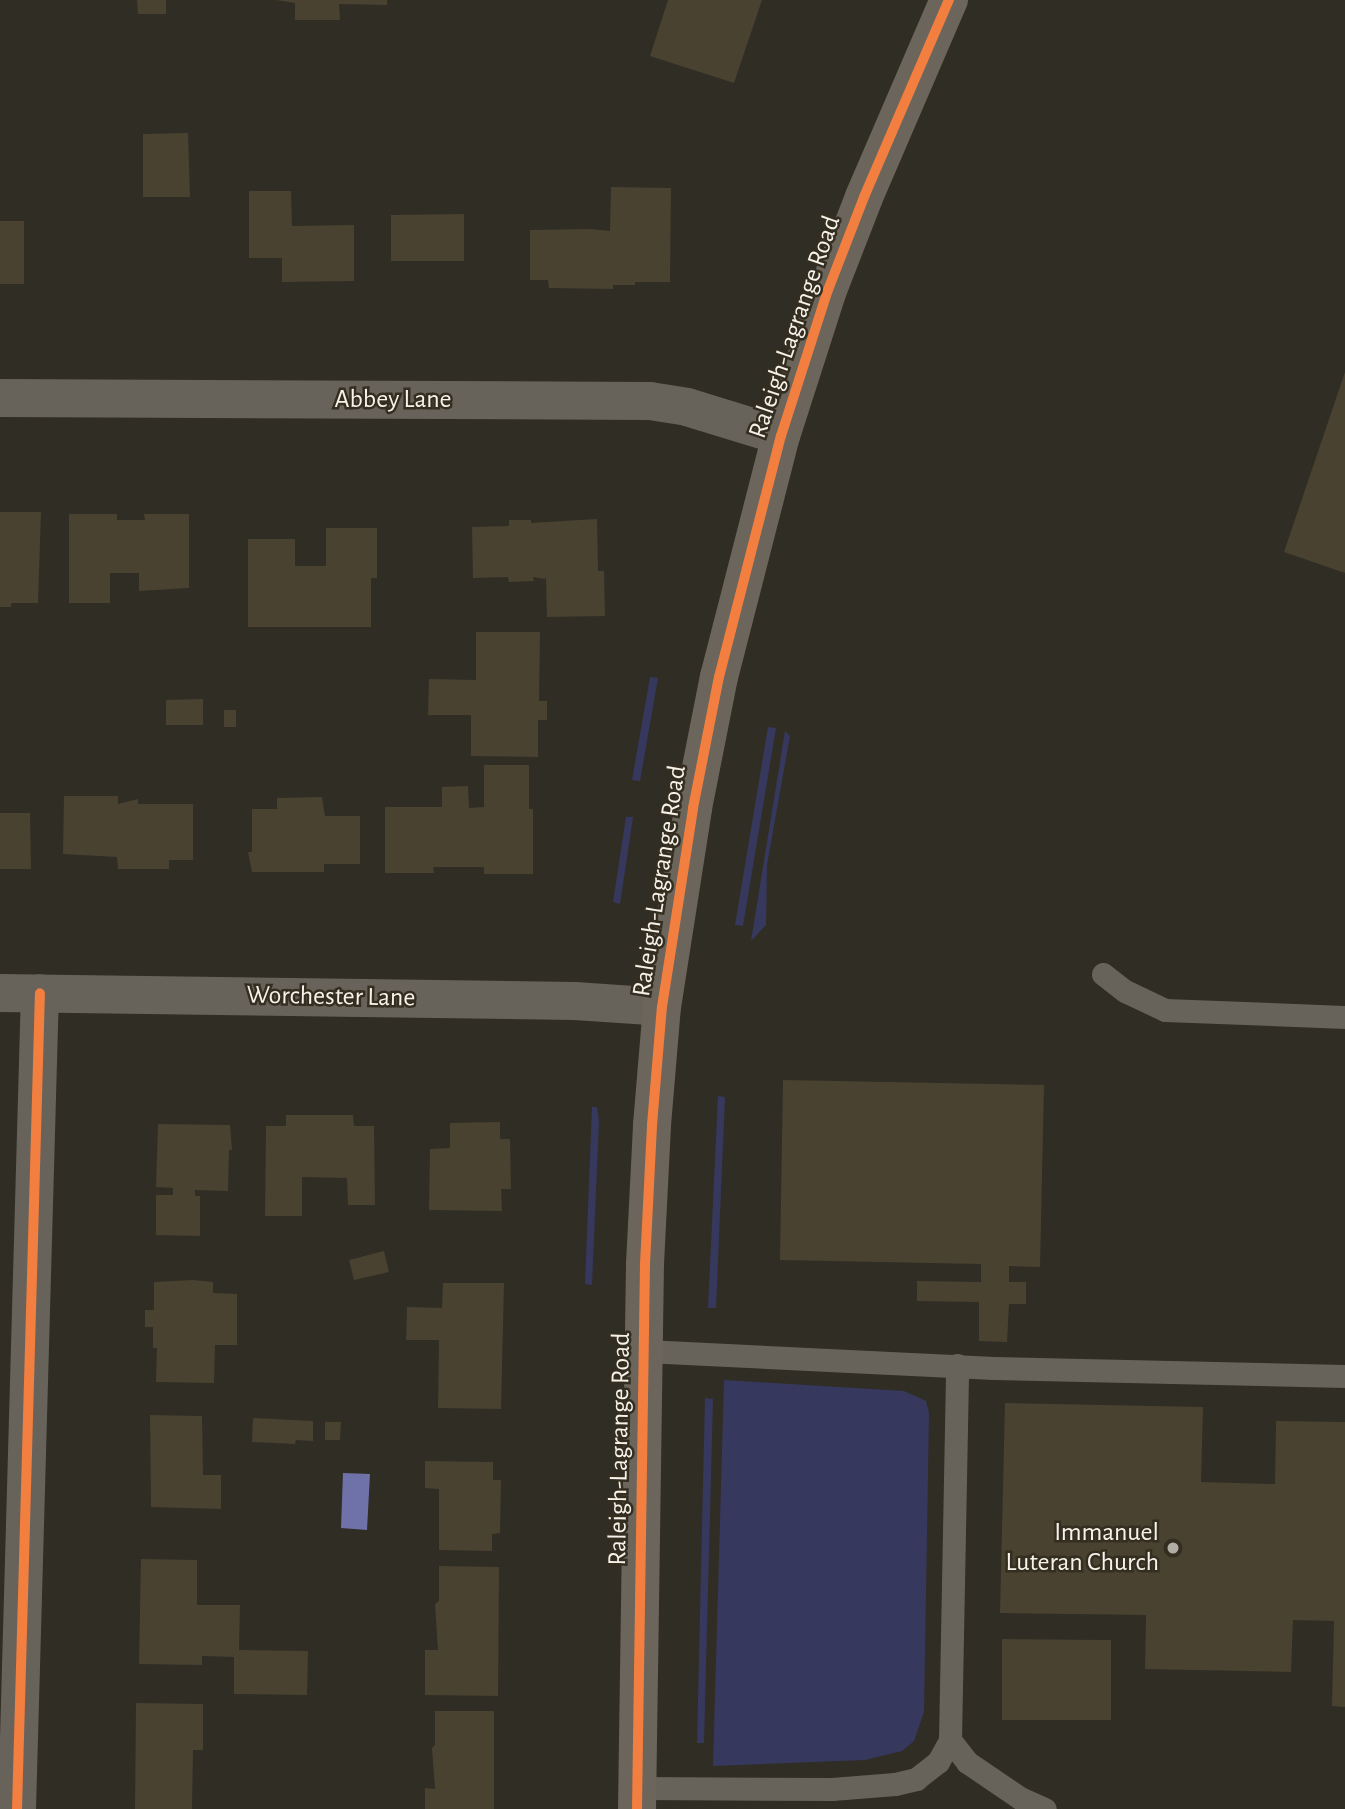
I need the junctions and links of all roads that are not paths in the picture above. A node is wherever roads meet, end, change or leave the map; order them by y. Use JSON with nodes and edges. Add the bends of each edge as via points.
{"nodes":[{"id":1,"x":948,"y":0,"type":"edge"},
{"id":2,"x":0,"y":398,"type":"edge"},
{"id":3,"x":781,"y":436,"type":"junction"},
{"id":4,"x":1104,"y":974,"type":"dead end"},
{"id":5,"x":0,"y":993,"type":"edge"},
{"id":6,"x":40,"y":993,"type":"junction"},
{"id":7,"x":662,"y":1007,"type":"junction"},
{"id":8,"x":1345,"y":1017,"type":"edge"},
{"id":9,"x":645,"y":1352,"type":"junction"},
{"id":10,"x":957,"y":1365,"type":"junction"},
{"id":11,"x":1345,"y":1376,"type":"edge"},
{"id":12,"x":950,"y":1740,"type":"junction"},
{"id":13,"x":637,"y":1799,"type":"edge"},
{"id":14,"x":831,"y":1799,"type":"edge"},
{"id":15,"x":17,"y":1809,"type":"edge"},
{"id":16,"x":1045,"y":1809,"type":"edge"}],
"edges":[{"from":1,"to":3,"type":"main road","name":"Raleigh-Lagrange Road","via":[[863,197]]},
{"from":2,"to":3,"type":"street","name":"Abbey Lane","via":[[650,401],[688,407]]},
{"from":3,"to":7,"type":"main road","name":"Raleigh-Lagrange Road","via":[[719,677]]},
{"from":4,"to":8,"type":"lane","via":[[1125,991],[1165,1010]]},
{"from":5,"to":6,"type":"street","name":"Worchester Lane"},
{"from":6,"to":7,"type":"street","name":"Worchester Lane","via":[[575,1001]]},
{"from":6,"to":15,"type":"street"},
{"from":7,"to":9,"type":"main road","name":"Raleigh-Lagrange Road","via":[[650,1167]]},
{"from":9,"to":10,"type":"lane"},
{"from":9,"to":13,"type":"main road","name":"Raleigh-Lagrange Road"},
{"from":10,"to":11,"type":"lane"},
{"from":10,"to":12,"type":"lane"},
{"from":12,"to":14,"type":"lane","via":[[937,1762],[916,1779]]},
{"from":12,"to":16,"type":"lane","via":[[967,1762]]},
{"from":13,"to":14,"type":"lane"}]}
